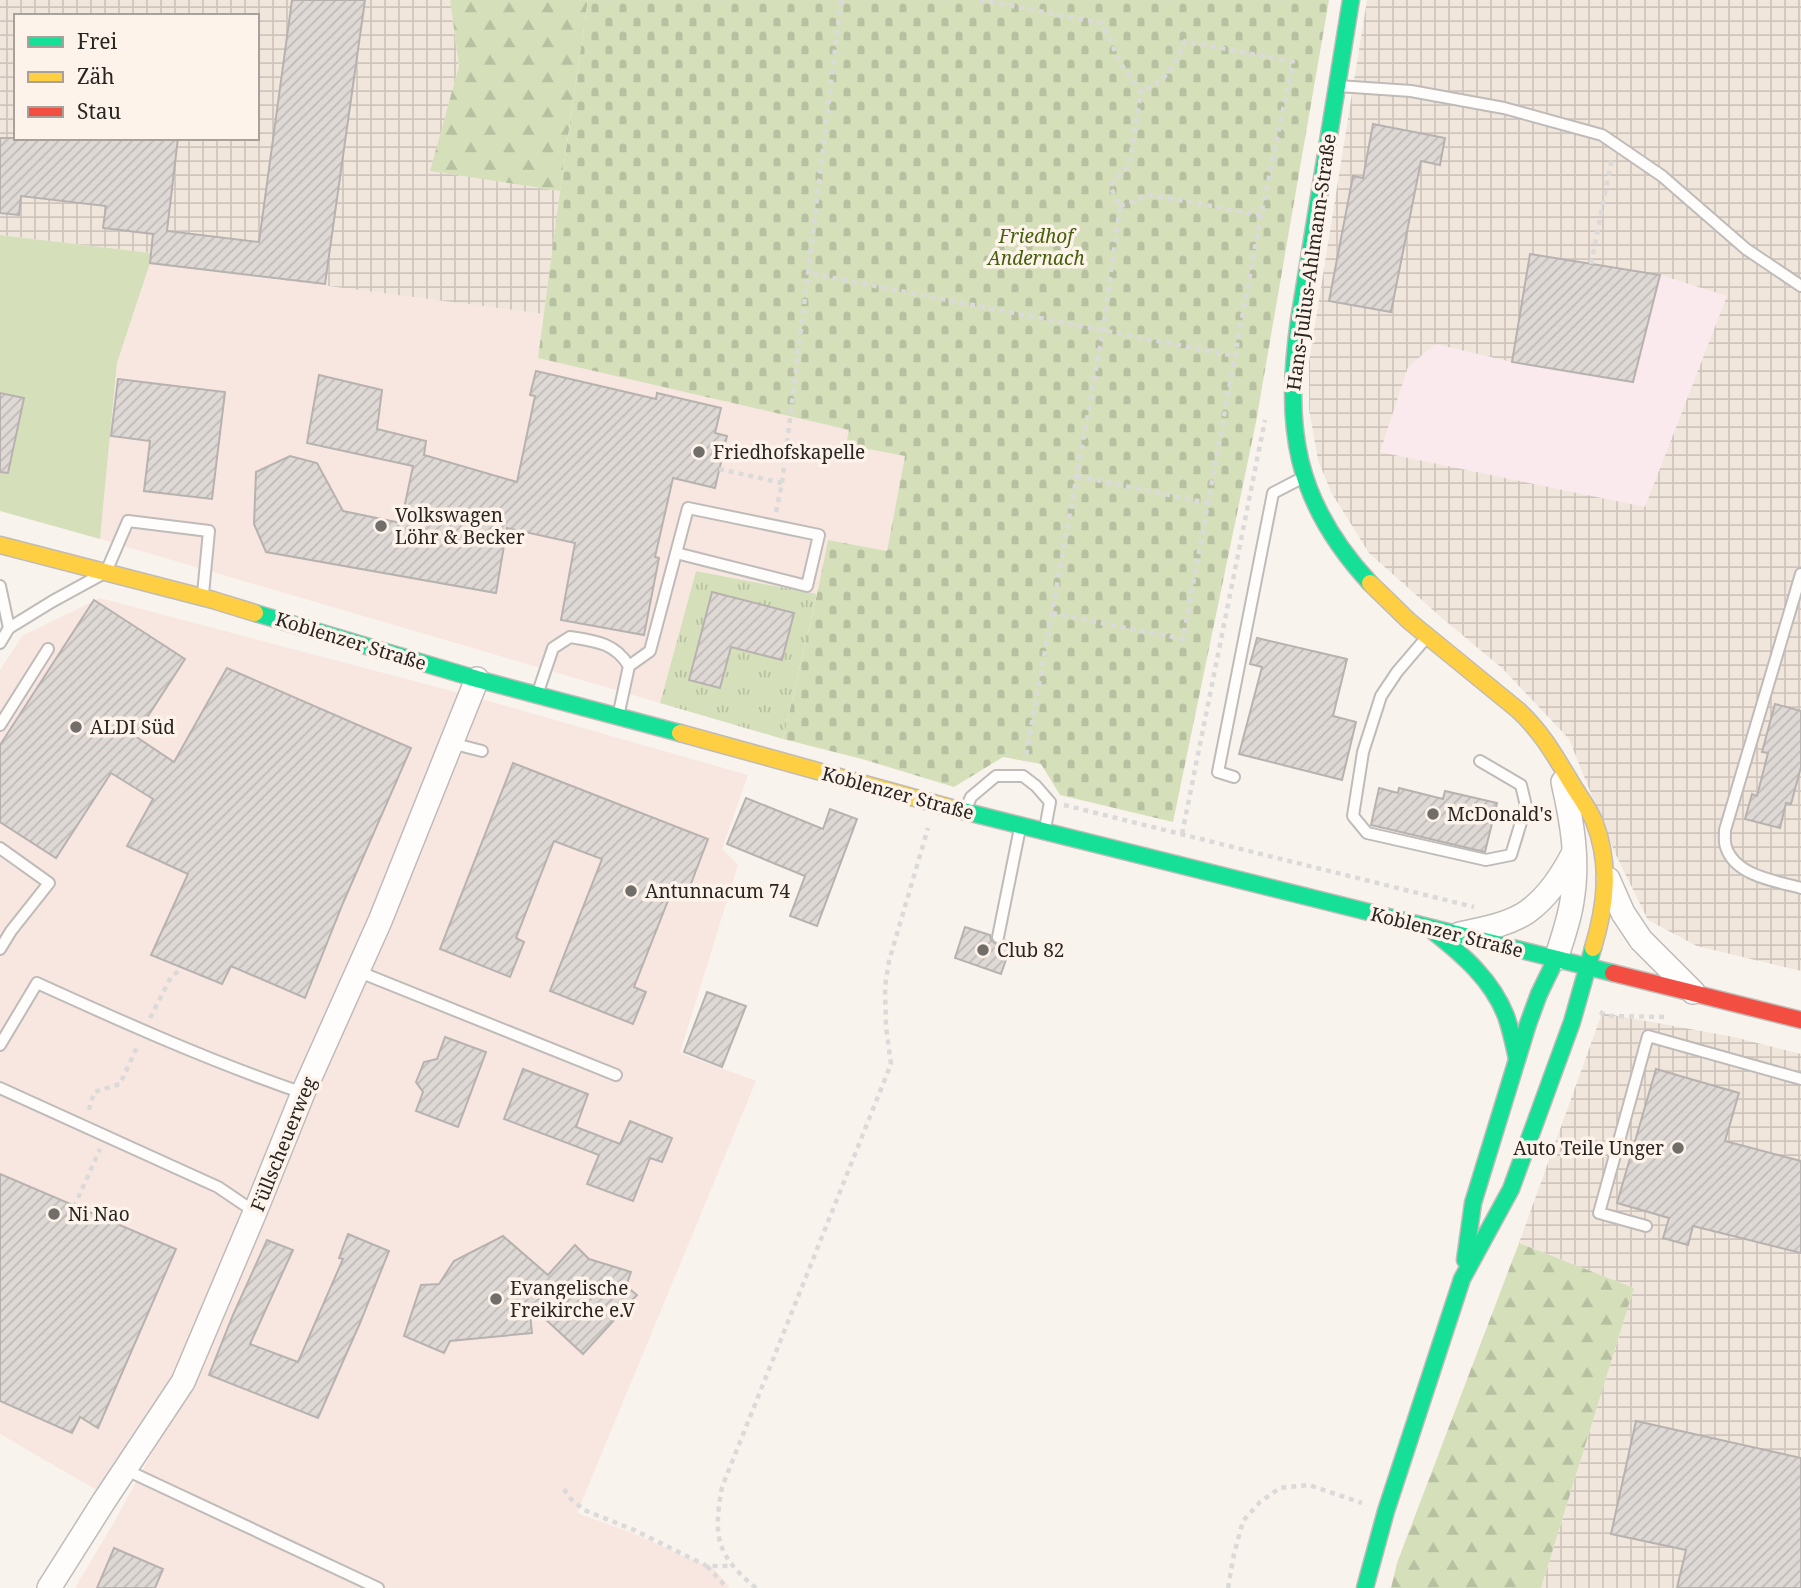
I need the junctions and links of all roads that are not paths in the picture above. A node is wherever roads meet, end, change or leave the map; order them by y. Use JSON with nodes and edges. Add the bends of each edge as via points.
{"nodes":[{"id":1,"x":1351,"y":0,"type":"edge"},
{"id":2,"x":1335,"y":86,"type":"junction"},
{"id":3,"x":1801,"y":285,"type":"edge"},
{"id":4,"x":1304,"y":477,"type":"junction"},
{"id":5,"x":0,"y":545,"type":"edge"},
{"id":6,"x":676,"y":553,"type":"junction"},
{"id":7,"x":106,"y":572,"type":"junction"},
{"id":8,"x":1801,"y":574,"type":"edge"},
{"id":9,"x":0,"y":586,"type":"edge"},
{"id":10,"x":202,"y":597,"type":"junction"},
{"id":11,"x":9,"y":628,"type":"junction"},
{"id":12,"x":1427,"y":636,"type":"junction"},
{"id":13,"x":0,"y":643,"type":"edge"},
{"id":14,"x":48,"y":649,"type":"dead end"},
{"id":15,"x":629,"y":666,"type":"junction"},
{"id":16,"x":477,"y":679,"type":"junction"},
{"id":17,"x":537,"y":695,"type":"junction"},
{"id":18,"x":618,"y":715,"type":"junction"},
{"id":19,"x":0,"y":725,"type":"edge"},
{"id":20,"x":451,"y":743,"type":"junction"},
{"id":21,"x":481,"y":751,"type":"dead end"},
{"id":22,"x":1558,"y":758,"type":"junction"},
{"id":23,"x":1480,"y":761,"type":"dead end"},
{"id":24,"x":1234,"y":778,"type":"dead end"},
{"id":25,"x":965,"y":811,"type":"junction"},
{"id":26,"x":1021,"y":825,"type":"junction"},
{"id":27,"x":1044,"y":832,"type":"junction"},
{"id":28,"x":0,"y":848,"type":"edge"},
{"id":29,"x":1574,"y":852,"type":"junction"},
{"id":30,"x":1606,"y":875,"type":"junction"},
{"id":31,"x":1801,"y":888,"type":"edge"},
{"id":32,"x":1427,"y":927,"type":"junction"},
{"id":33,"x":1458,"y":934,"type":"junction"},
{"id":34,"x":998,"y":937,"type":"dead end"},
{"id":35,"x":0,"y":949,"type":"edge"},
{"id":36,"x":1556,"y":959,"type":"junction"},
{"id":37,"x":1588,"y":967,"type":"junction"},
{"id":38,"x":357,"y":971,"type":"junction"},
{"id":39,"x":1693,"y":992,"type":"junction"},
{"id":40,"x":1801,"y":1020,"type":"edge"},
{"id":41,"x":0,"y":1045,"type":"edge"},
{"id":42,"x":1517,"y":1059,"type":"junction"},
{"id":43,"x":616,"y":1075,"type":"dead end"},
{"id":44,"x":1801,"y":1079,"type":"edge"},
{"id":45,"x":0,"y":1088,"type":"edge"},
{"id":46,"x":303,"y":1093,"type":"junction"},
{"id":47,"x":255,"y":1212,"type":"junction"},
{"id":48,"x":1646,"y":1226,"type":"dead end"},
{"id":49,"x":1462,"y":1279,"type":"junction"},
{"id":50,"x":124,"y":1469,"type":"junction"},
{"id":51,"x":49,"y":1588,"type":"edge"},
{"id":52,"x":378,"y":1588,"type":"edge"},
{"id":53,"x":1365,"y":1588,"type":"edge"}],
"edges":[{"from":1,"to":2,"type":"street","name":"Hans-Julius-Ahlmann-Straße"},
{"from":2,"to":3,"type":"lane","via":[[1411,91],[1504,108],[1602,135],[1662,176],[1745,249]]},
{"from":2,"to":4,"type":"street","name":"Hans-Julius-Ahlmann-Straße","via":[[1294,364],[1292,416]]},
{"from":4,"to":12,"type":"street","name":"Hans-Julius-Ahlmann-Straße","via":[[1337,542],[1372,585]]},
{"from":4,"to":24,"type":"lane","via":[[1273,493],[1219,772]]},
{"from":5,"to":7,"type":"street","name":"Koblenzer Straße"},
{"from":6,"to":6,"type":"lane","via":[[688,508],[819,535],[807,586]]},
{"from":6,"to":15,"type":"lane","via":[[650,651]]},
{"from":7,"to":10,"type":"street","name":"Koblenzer Straße"},
{"from":7,"to":10,"type":"lane","via":[[128,521],[209,531]]},
{"from":7,"to":11,"type":"lane"},
{"from":8,"to":31,"type":"lane","via":[[1725,830],[1725,846],[1748,872]]},
{"from":9,"to":11,"type":"lane"},
{"from":10,"to":16,"type":"street","name":"Koblenzer Straße"},
{"from":11,"to":13,"type":"lane"},
{"from":12,"to":22,"type":"street","name":"Hans-Julius-Ahlmann-Straße","via":[[1532,723]]},
{"from":12,"to":23,"type":"lane","via":[[1381,696],[1363,752],[1353,816],[1367,833],[1486,860],[1511,855],[1526,806],[1521,785]]},
{"from":14,"to":19,"type":"lane"},
{"from":15,"to":17,"type":"lane","via":[[623,655],[603,643],[570,637],[553,648]]},
{"from":15,"to":18,"type":"lane"},
{"from":16,"to":17,"type":"street","name":"Koblenzer Straße"},
{"from":16,"to":20,"type":"street","name":"Füllscheuerweg"},
{"from":17,"to":18,"type":"street","name":"Koblenzer Straße"},
{"from":18,"to":25,"type":"street","name":"Koblenzer Straße"},
{"from":20,"to":21,"type":"lane"},
{"from":20,"to":38,"type":"street","name":"Füllscheuerweg"},
{"from":22,"to":29,"type":"street","name":"Hans-Julius-Ahlmann-Straße"},
{"from":22,"to":30,"type":"street","name":"Hans-Julius-Ahlmann-Straße","via":[[1593,818]]},
{"from":25,"to":26,"type":"street","name":"Koblenzer Straße"},
{"from":25,"to":27,"type":"lane","via":[[971,797],[996,776],[1023,776],[1050,802]]},
{"from":26,"to":27,"type":"street","name":"Koblenzer Straße"},
{"from":26,"to":34,"type":"lane"},
{"from":27,"to":32,"type":"street","name":"Koblenzer Straße"},
{"from":28,"to":35,"type":"lane","via":[[49,883]]},
{"from":29,"to":33,"type":"street","via":[[1561,876],[1527,912]]},
{"from":29,"to":36,"type":"street","name":"Hans-Julius-Ahlmann-Straße","via":[[1572,901]]},
{"from":30,"to":37,"type":"street","name":"Hans-Julius-Ahlmann-Straße"},
{"from":30,"to":39,"type":"street","name":"Hans-Julius-Ahlmann-Straße","via":[[1641,940]]},
{"from":32,"to":33,"type":"street","name":"Koblenzer Straße"},
{"from":32,"to":42,"type":"street","via":[[1453,947],[1495,994]]},
{"from":33,"to":36,"type":"street","name":"Koblenzer Straße"},
{"from":36,"to":37,"type":"street","name":"Koblenzer Straße"},
{"from":36,"to":42,"type":"street"},
{"from":37,"to":39,"type":"street","name":"Koblenzer Straße"},
{"from":37,"to":49,"type":"street","name":"Hans-Julius-Ahlmann-Straße","via":[[1511,1189]]},
{"from":38,"to":43,"type":"lane"},
{"from":38,"to":46,"type":"street","name":"Füllscheuerweg"},
{"from":39,"to":40,"type":"street","name":"Koblenzer Straße"},
{"from":41,"to":46,"type":"lane","via":[[37,983]]},
{"from":42,"to":49,"type":"street","via":[[1473,1203]]},
{"from":44,"to":48,"type":"lane","via":[[1648,1037],[1599,1213]]},
{"from":45,"to":47,"type":"lane","via":[[218,1187]]},
{"from":46,"to":47,"type":"street","name":"Füllscheuerweg"},
{"from":47,"to":50,"type":"street","name":"Füllscheuerweg","via":[[183,1382]]},
{"from":49,"to":53,"type":"street"},
{"from":50,"to":51,"type":"street","name":"Füllscheuerweg"},
{"from":50,"to":52,"type":"lane"}]}
